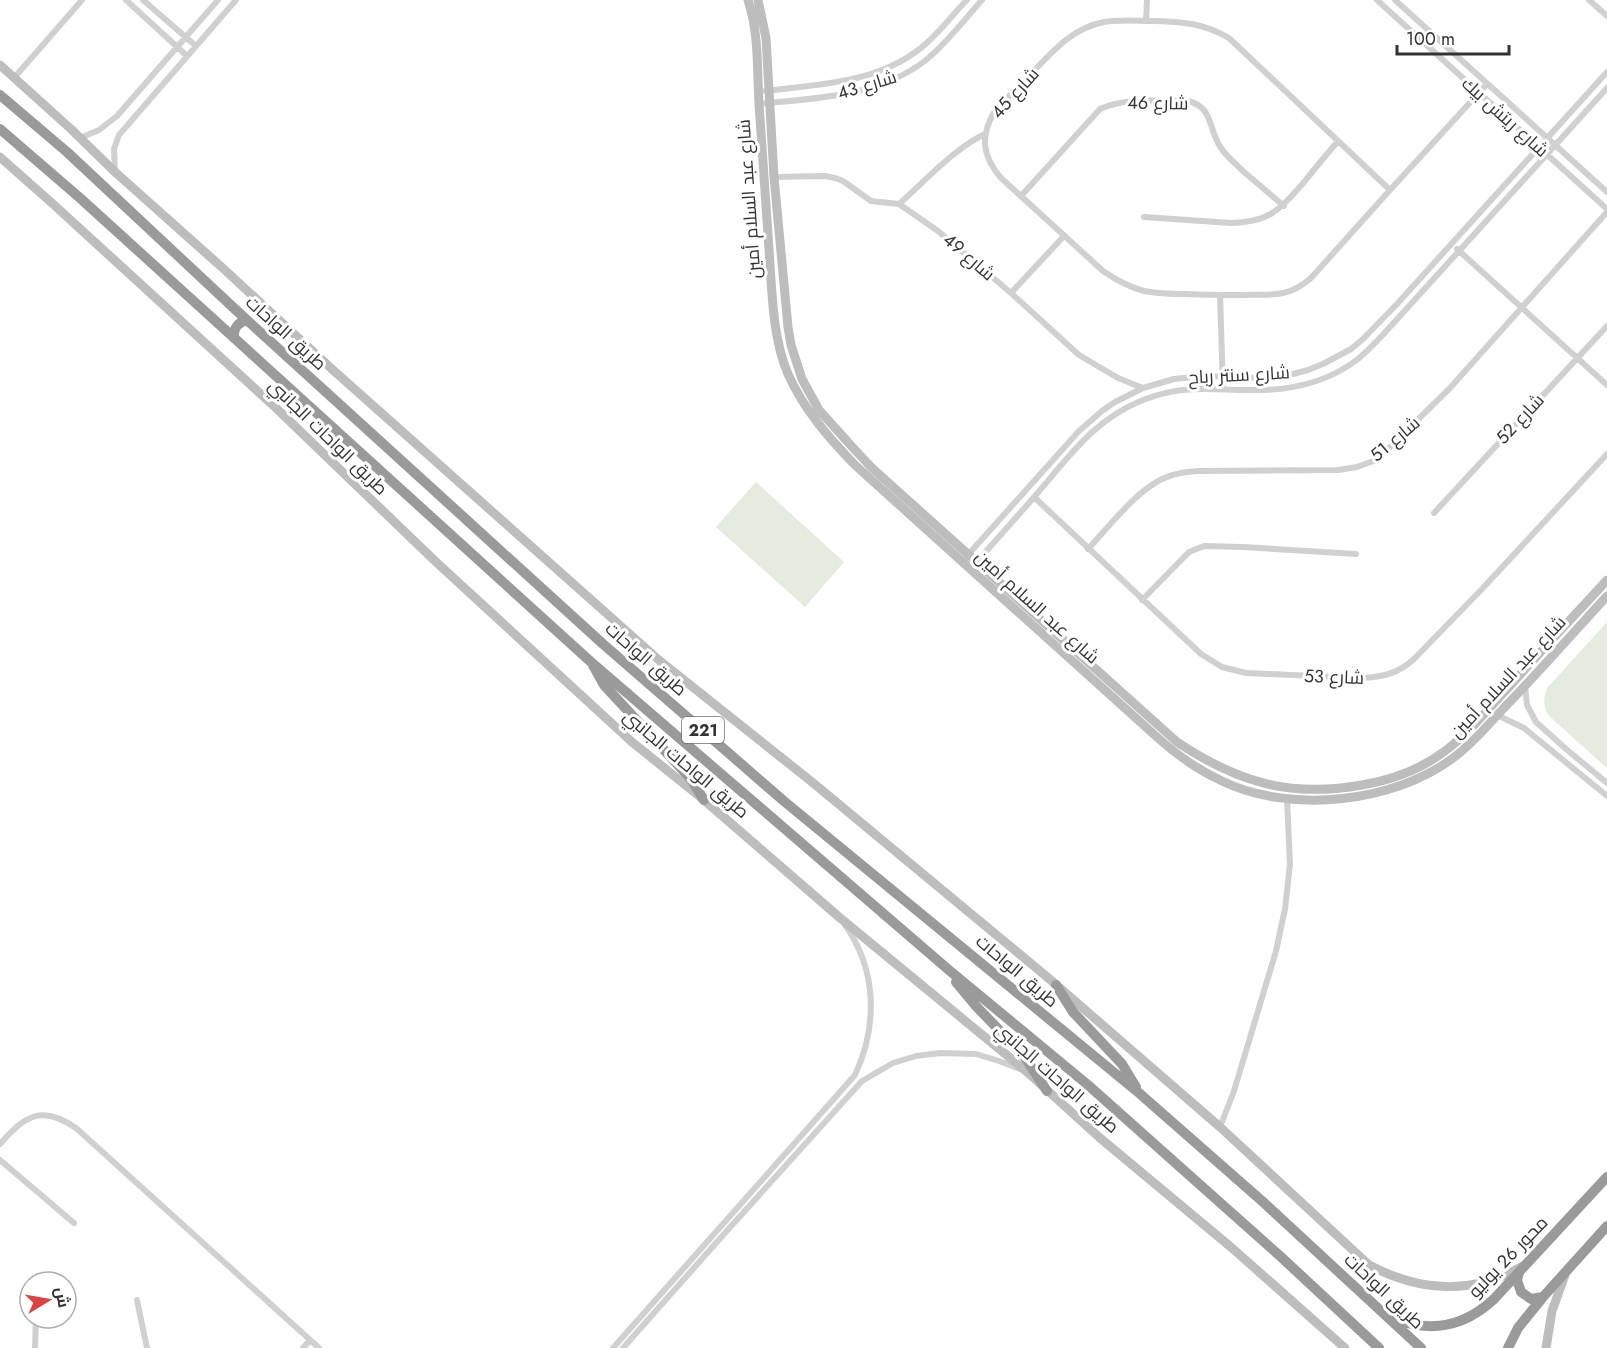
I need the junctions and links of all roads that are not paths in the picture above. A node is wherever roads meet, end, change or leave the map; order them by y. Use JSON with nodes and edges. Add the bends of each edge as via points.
{"nodes":[{"id":1,"x":82,"y":0,"type":"edge"},
{"id":2,"x":126,"y":0,"type":"edge"},
{"id":3,"x":143,"y":0,"type":"edge"},
{"id":4,"x":218,"y":0,"type":"edge"},
{"id":5,"x":236,"y":0,"type":"edge"},
{"id":6,"x":748,"y":0,"type":"edge"},
{"id":7,"x":758,"y":0,"type":"edge"},
{"id":8,"x":967,"y":0,"type":"edge"},
{"id":9,"x":982,"y":0,"type":"edge"},
{"id":10,"x":1147,"y":0,"type":"edge"},
{"id":11,"x":1377,"y":0,"type":"edge"},
{"id":12,"x":1395,"y":0,"type":"edge"},
{"id":13,"x":1589,"y":0,"type":"edge"},
{"id":14,"x":1607,"y":16,"type":"edge"},
{"id":15,"x":1146,"y":21,"type":"junction"},
{"id":16,"x":186,"y":37,"type":"junction"},
{"id":17,"x":196,"y":46,"type":"junction"},
{"id":18,"x":177,"y":47,"type":"junction"},
{"id":19,"x":187,"y":56,"type":"junction"},
{"id":20,"x":0,"y":65,"type":"edge"},
{"id":21,"x":1607,"y":72,"type":"edge"},
{"id":22,"x":14,"y":78,"type":"junction"},
{"id":23,"x":1486,"y":84,"type":"junction"},
{"id":24,"x":1607,"y":88,"type":"edge"},
{"id":25,"x":764,"y":91,"type":"junction"},
{"id":26,"x":1478,"y":93,"type":"junction"},
{"id":27,"x":0,"y":95,"type":"edge"},
{"id":28,"x":764,"y":104,"type":"junction"},
{"id":29,"x":0,"y":129,"type":"edge"},
{"id":30,"x":985,"y":134,"type":"junction"},
{"id":31,"x":80,"y":138,"type":"junction"},
{"id":32,"x":1547,"y":138,"type":"junction"},
{"id":33,"x":1338,"y":141,"type":"junction"},
{"id":34,"x":1556,"y":145,"type":"junction"},
{"id":35,"x":1539,"y":147,"type":"junction"},
{"id":36,"x":1547,"y":155,"type":"junction"},
{"id":37,"x":0,"y":158,"type":"edge"},
{"id":38,"x":115,"y":172,"type":"junction"},
{"id":39,"x":774,"y":177,"type":"junction"},
{"id":40,"x":1390,"y":190,"type":"junction"},
{"id":41,"x":1607,"y":192,"type":"edge"},
{"id":42,"x":1021,"y":196,"type":"junction"},
{"id":43,"x":899,"y":204,"type":"junction"},
{"id":44,"x":1284,"y":206,"type":"junction"},
{"id":45,"x":1607,"y":211,"type":"edge"},
{"id":46,"x":1144,"y":217,"type":"dead end"},
{"id":47,"x":1064,"y":236,"type":"junction"},
{"id":48,"x":1452,"y":244,"type":"junction"},
{"id":49,"x":1459,"y":251,"type":"junction"},
{"id":50,"x":1011,"y":293,"type":"junction"},
{"id":51,"x":1220,"y":295,"type":"junction"},
{"id":52,"x":224,"y":299,"type":"junction"},
{"id":53,"x":1521,"y":308,"type":"junction"},
{"id":54,"x":206,"y":313,"type":"junction"},
{"id":55,"x":247,"y":320,"type":"junction"},
{"id":56,"x":1607,"y":326,"type":"edge"},
{"id":57,"x":234,"y":338,"type":"junction"},
{"id":58,"x":1577,"y":358,"type":"junction"},
{"id":59,"x":1222,"y":376,"type":"junction"},
{"id":60,"x":1607,"y":385,"type":"edge"},
{"id":61,"x":1143,"y":388,"type":"junction"},
{"id":62,"x":1223,"y":389,"type":"junction"},
{"id":63,"x":1607,"y":453,"type":"edge"},
{"id":64,"x":1041,"y":472,"type":"junction"},
{"id":65,"x":1050,"y":479,"type":"junction"},
{"id":66,"x":1034,"y":497,"type":"junction"},
{"id":67,"x":1434,"y":513,"type":"dead end"},
{"id":68,"x":1088,"y":549,"type":"junction"},
{"id":69,"x":1356,"y":554,"type":"dead end"},
{"id":70,"x":965,"y":557,"type":"junction"},
{"id":71,"x":974,"y":565,"type":"junction"},
{"id":72,"x":1607,"y":580,"type":"edge"},
{"id":73,"x":1607,"y":596,"type":"edge"},
{"id":74,"x":1143,"y":600,"type":"junction"},
{"id":75,"x":591,"y":662,"type":"junction"},
{"id":76,"x":1526,"y":668,"type":"junction"},
{"id":77,"x":1535,"y":675,"type":"junction"},
{"id":78,"x":1525,"y":686,"type":"junction"},
{"id":79,"x":1490,"y":708,"type":"junction"},
{"id":80,"x":1497,"y":715,"type":"junction"},
{"id":81,"x":1160,"y":735,"type":"junction"},
{"id":82,"x":1566,"y":749,"type":"junction"},
{"id":83,"x":1559,"y":756,"type":"junction"},
{"id":84,"x":1607,"y":783,"type":"edge"},
{"id":85,"x":1607,"y":796,"type":"edge"},
{"id":86,"x":1287,"y":799,"type":"junction"},
{"id":87,"x":704,"y":800,"type":"junction"},
{"id":88,"x":839,"y":917,"type":"junction"},
{"id":89,"x":950,"y":971,"type":"junction"},
{"id":90,"x":1056,"y":985,"type":"junction"},
{"id":91,"x":1026,"y":1071,"type":"junction"},
{"id":92,"x":1047,"y":1091,"type":"junction"},
{"id":93,"x":1139,"y":1093,"type":"junction"},
{"id":94,"x":1220,"y":1127,"type":"junction"},
{"id":95,"x":0,"y":1144,"type":"edge"},
{"id":96,"x":0,"y":1160,"type":"edge"},
{"id":97,"x":1607,"y":1177,"type":"edge"},
{"id":98,"x":74,"y":1223,"type":"dead end"},
{"id":99,"x":1607,"y":1226,"type":"edge"},
{"id":100,"x":1528,"y":1263,"type":"junction"},
{"id":101,"x":1519,"y":1272,"type":"junction"},
{"id":102,"x":1566,"y":1272,"type":"junction"},
{"id":103,"x":1543,"y":1297,"type":"junction"},
{"id":104,"x":137,"y":1300,"type":"dead end"},
{"id":105,"x":1381,"y":1312,"type":"junction"},
{"id":106,"x":36,"y":1330,"type":"edge"},
{"id":107,"x":310,"y":1340,"type":"junction"},
{"id":108,"x":35,"y":1348,"type":"edge"},
{"id":109,"x":147,"y":1348,"type":"edge"},
{"id":110,"x":303,"y":1348,"type":"edge"},
{"id":111,"x":320,"y":1348,"type":"edge"},
{"id":112,"x":612,"y":1348,"type":"edge"},
{"id":113,"x":623,"y":1348,"type":"edge"},
{"id":114,"x":1345,"y":1348,"type":"edge"},
{"id":115,"x":1379,"y":1348,"type":"edge"},
{"id":116,"x":1421,"y":1348,"type":"edge"},
{"id":117,"x":1508,"y":1348,"type":"edge"},
{"id":118,"x":1546,"y":1348,"type":"edge"}],
"edges":[{"from":1,"to":22,"type":"street"},
{"from":2,"to":18,"type":"street"},
{"from":3,"to":16,"type":"street"},
{"from":4,"to":16,"type":"street"},
{"from":5,"to":17,"type":"street"},
{"from":6,"to":25,"type":"street","name":"شارع عبد السلام أمين"},
{"from":7,"to":25,"type":"street","name":"شارع عبد السلام أمين","via":[[766,38]]},
{"from":8,"to":25,"type":"street","name":"شارع 43","via":[[930,41],[891,67],[848,81]]},
{"from":9,"to":28,"type":"street","name":"شارع 43","via":[[936,51],[896,78],[851,93]]},
{"from":10,"to":15,"type":"street"},
{"from":11,"to":26,"type":"street","name":"شارع ريتش بيك"},
{"from":12,"to":23,"type":"street","name":"شارع ريتش بيك"},
{"from":13,"to":14,"type":"street"},
{"from":15,"to":30,"type":"street","name":"شارع 45","via":[[1105,22],[1073,34],[1000,105]]},
{"from":15,"to":33,"type":"street","name":"شارع 45","via":[[1199,24],[1229,38]]},
{"from":16,"to":17,"type":"street"},
{"from":16,"to":18,"type":"street"},
{"from":17,"to":19,"type":"street"},
{"from":18,"to":19,"type":"street"},
{"from":18,"to":31,"type":"street","via":[[107,125]]},
{"from":19,"to":38,"type":"street","via":[[119,135],[114,149]]},
{"from":20,"to":22,"type":"street"},
{"from":21,"to":32,"type":"street","name":"شارع سنتر رباح"},
{"from":22,"to":31,"type":"street"},
{"from":23,"to":26,"type":"street","name":"شارع 45"},
{"from":23,"to":32,"type":"street","name":"شارع ريتش بيك"},
{"from":24,"to":34,"type":"street","name":"شارع سنتر رباح"},
{"from":25,"to":28,"type":"street","name":"شارع عبد السلام أمين"},
{"from":26,"to":35,"type":"street","name":"شارع ريتش بيك"},
{"from":26,"to":40,"type":"street","name":"شارع 45"},
{"from":27,"to":52,"type":"highway","name":"طريق الواحات","number":"221"},
{"from":28,"to":39,"type":"street","name":"شارع عبد السلام أمين"},
{"from":28,"to":70,"type":"street","name":"شارع عبد السلام أمين","via":[[774,308],[787,372],[808,410],[855,465]]},
{"from":29,"to":54,"type":"highway","name":"طريق الواحات","number":"221"},
{"from":30,"to":42,"type":"street","name":"شارع 45","via":[[986,152],[993,169]]},
{"from":30,"to":43,"type":"street","via":[[960,150]]},
{"from":31,"to":38,"type":"street"},
{"from":32,"to":34,"type":"street","name":"شارع ريتش بيك"},
{"from":32,"to":35,"type":"street","name":"شارع سنتر رباح"},
{"from":33,"to":40,"type":"street","name":"شارع 45"},
{"from":33,"to":44,"type":"street"},
{"from":34,"to":36,"type":"street","name":"شارع سنتر رباح"},
{"from":34,"to":41,"type":"street","name":"شارع ريتش بيك"},
{"from":35,"to":36,"type":"street","name":"شارع ريتش بيك"},
{"from":35,"to":48,"type":"street","name":"شارع سنتر رباح"},
{"from":36,"to":45,"type":"street","name":"شارع ريتش بيك"},
{"from":36,"to":49,"type":"street","name":"شارع سنتر رباح"},
{"from":37,"to":87,"type":"street","name":"طريق الواحات الجانبي","via":[[632,742]]},
{"from":38,"to":90,"type":"street","via":[[660,661],[813,782]]},
{"from":39,"to":43,"type":"street","name":"شارع 49","via":[[835,178],[871,201]]},
{"from":39,"to":70,"type":"street","name":"شارع عبد السلام أمين","via":[[788,327],[796,362],[810,395],[830,424]]},
{"from":40,"to":51,"type":"street","name":"شارع 45","via":[[1302,285],[1282,293]]},
{"from":42,"to":44,"type":"street","name":"شارع 46","via":[[1100,109],[1125,102],[1188,101],[1204,108],[1214,138],[1231,160]]},
{"from":42,"to":47,"type":"street","name":"شارع 45"},
{"from":43,"to":50,"type":"street","name":"شارع 49","via":[[931,225]]},
{"from":44,"to":46,"type":"street","via":[[1245,222]]},
{"from":45,"to":53,"type":"street","name":"شارع 51"},
{"from":47,"to":50,"type":"street"},
{"from":47,"to":51,"type":"street","name":"شارع 45","via":[[1103,271],[1131,287],[1163,294]]},
{"from":48,"to":49,"type":"street"},
{"from":48,"to":59,"type":"street","name":"شارع سنتر رباح","via":[[1363,339],[1337,357],[1308,370],[1277,377]]},
{"from":49,"to":53,"type":"street"},
{"from":49,"to":62,"type":"street","name":"شارع سنتر رباح","via":[[1370,349],[1341,370],[1290,387]]},
{"from":50,"to":61,"type":"street","name":"شارع 49","via":[[1079,355]]},
{"from":51,"to":59,"type":"street"},
{"from":52,"to":54,"type":"highway","via":[[218,310]]},
{"from":52,"to":55,"type":"highway","name":"طريق الواحات","number":"221"},
{"from":53,"to":58,"type":"street"},
{"from":53,"to":68,"type":"street","name":"شارع 51","via":[[1450,388],[1376,460],[1338,470],[1222,470],[1163,478],[1147,488]]},
{"from":54,"to":57,"type":"highway","name":"طريق الواحات","number":"221"},
{"from":55,"to":57,"type":"highway","via":[[238,325]]},
{"from":55,"to":93,"type":"highway","name":"طريق الواحات","number":"221","via":[[603,644],[776,794]]},
{"from":56,"to":58,"type":"street","name":"شارع 52"},
{"from":57,"to":75,"type":"highway","name":"طريق الواحات","number":"221"},
{"from":58,"to":60,"type":"street"},
{"from":58,"to":67,"type":"street","name":"شارع 52"},
{"from":59,"to":61,"type":"street","name":"شارع سنتر رباح","via":[[1190,377]]},
{"from":59,"to":62,"type":"street"},
{"from":61,"to":64,"type":"street","name":"شارع سنتر رباح","via":[[1096,415]]},
{"from":62,"to":65,"type":"street","name":"شارع سنتر رباح","via":[[1174,391],[1128,406],[1089,434]]},
{"from":63,"to":74,"type":"street","name":"شارع 53","via":[[1415,658],[1391,674],[1360,678],[1234,671],[1201,654]]},
{"from":64,"to":65,"type":"street"},
{"from":64,"to":70,"type":"street","name":"شارع سنتر رباح"},
{"from":65,"to":66,"type":"street","name":"شارع سنتر رباح"},
{"from":66,"to":68,"type":"street","name":"شارع 53"},
{"from":66,"to":71,"type":"street","name":"شارع سنتر رباح"},
{"from":68,"to":74,"type":"street","name":"شارع 53"},
{"from":69,"to":74,"type":"street","via":[[1204,546],[1189,552]]},
{"from":70,"to":71,"type":"street","name":"شارع عبد السلام أمين"},
{"from":71,"to":81,"type":"street","name":"شارع عبد السلام أمين"},
{"from":72,"to":76,"type":"street","name":"شارع عبد السلام أمين"},
{"from":73,"to":77,"type":"street","name":"شارع عبد السلام أمين"},
{"from":75,"to":87,"type":"highway","via":[[604,685],[691,779]]},
{"from":75,"to":89,"type":"highway","name":"طريق الواحات","number":"221"},
{"from":76,"to":77,"type":"street"},
{"from":76,"to":79,"type":"street","name":"شارع عبد السلام أمين"},
{"from":77,"to":78,"type":"street","name":"شارع عبد السلام أمين"},
{"from":78,"to":80,"type":"street","name":"شارع عبد السلام أمين"},
{"from":78,"to":82,"type":"street","via":[[1536,722]]},
{"from":79,"to":80,"type":"street"},
{"from":79,"to":81,"type":"street","name":"شارع عبد السلام أمين","via":[[1446,751],[1414,770],[1379,782],[1329,790],[1293,789],[1241,777]]},
{"from":80,"to":83,"type":"street","via":[[1524,728]]},
{"from":80,"to":86,"type":"street","name":"شارع عبد السلام أمين","via":[[1467,747],[1418,778],[1348,798]]},
{"from":81,"to":86,"type":"street","name":"شارع عبد السلام أمين","via":[[1189,763],[1224,782]]},
{"from":82,"to":83,"type":"street"},
{"from":82,"to":84,"type":"street"},
{"from":83,"to":85,"type":"street"},
{"from":86,"to":94,"type":"street","via":[[1290,864],[1285,909],[1276,951]]},
{"from":87,"to":88,"type":"street","name":"طريق الواحات الجانبي"},
{"from":88,"to":91,"type":"street","name":"طريق الواحات الجانبي"},
{"from":88,"to":112,"type":"street","via":[[862,956],[871,1000],[868,1039],[855,1076]]},
{"from":89,"to":92,"type":"highway","via":[[966,995],[1024,1056]]},
{"from":89,"to":115,"type":"highway","name":"طريق الواحات","number":"221","via":[[1088,1085]]},
{"from":90,"to":93,"type":"highway","via":[[1074,1012],[1122,1064]]},
{"from":90,"to":94,"type":"street"},
{"from":91,"to":92,"type":"street","name":"طريق الواحات الجانبي"},
{"from":91,"to":113,"type":"street","via":[[976,1054],[940,1053],[893,1063],[862,1081]]},
{"from":92,"to":114,"type":"street","name":"طريق الواحات الجانبي"},
{"from":93,"to":105,"type":"highway","name":"طريق الواحات","number":"221"},
{"from":94,"to":100,"type":"street","via":[[1369,1265],[1383,1272],[1426,1286],[1456,1287],[1501,1277]]},
{"from":95,"to":107,"type":"street","via":[[25,1120],[38,1115],[64,1119]]},
{"from":96,"to":98,"type":"street"},
{"from":97,"to":100,"type":"highway","name":"محور 26 يوليو"},
{"from":99,"to":102,"type":"highway"},
{"from":100,"to":101,"type":"highway","name":"محور 26 يوليو"},
{"from":101,"to":103,"type":"highway","via":[[1521,1292],[1531,1299]]},
{"from":101,"to":105,"type":"highway","name":"محور 26 يوليو","via":[[1486,1306],[1457,1322],[1424,1326],[1401,1322]]},
{"from":102,"to":103,"type":"highway"},
{"from":102,"to":118,"type":"street","via":[[1552,1311]]},
{"from":103,"to":117,"type":"highway","via":[[1518,1328]]},
{"from":104,"to":109,"type":"street"},
{"from":105,"to":116,"type":"highway","name":"طريق الواحات","number":"221"},
{"from":106,"to":108,"type":"street"},
{"from":107,"to":110,"type":"street"},
{"from":107,"to":111,"type":"street"}]}
